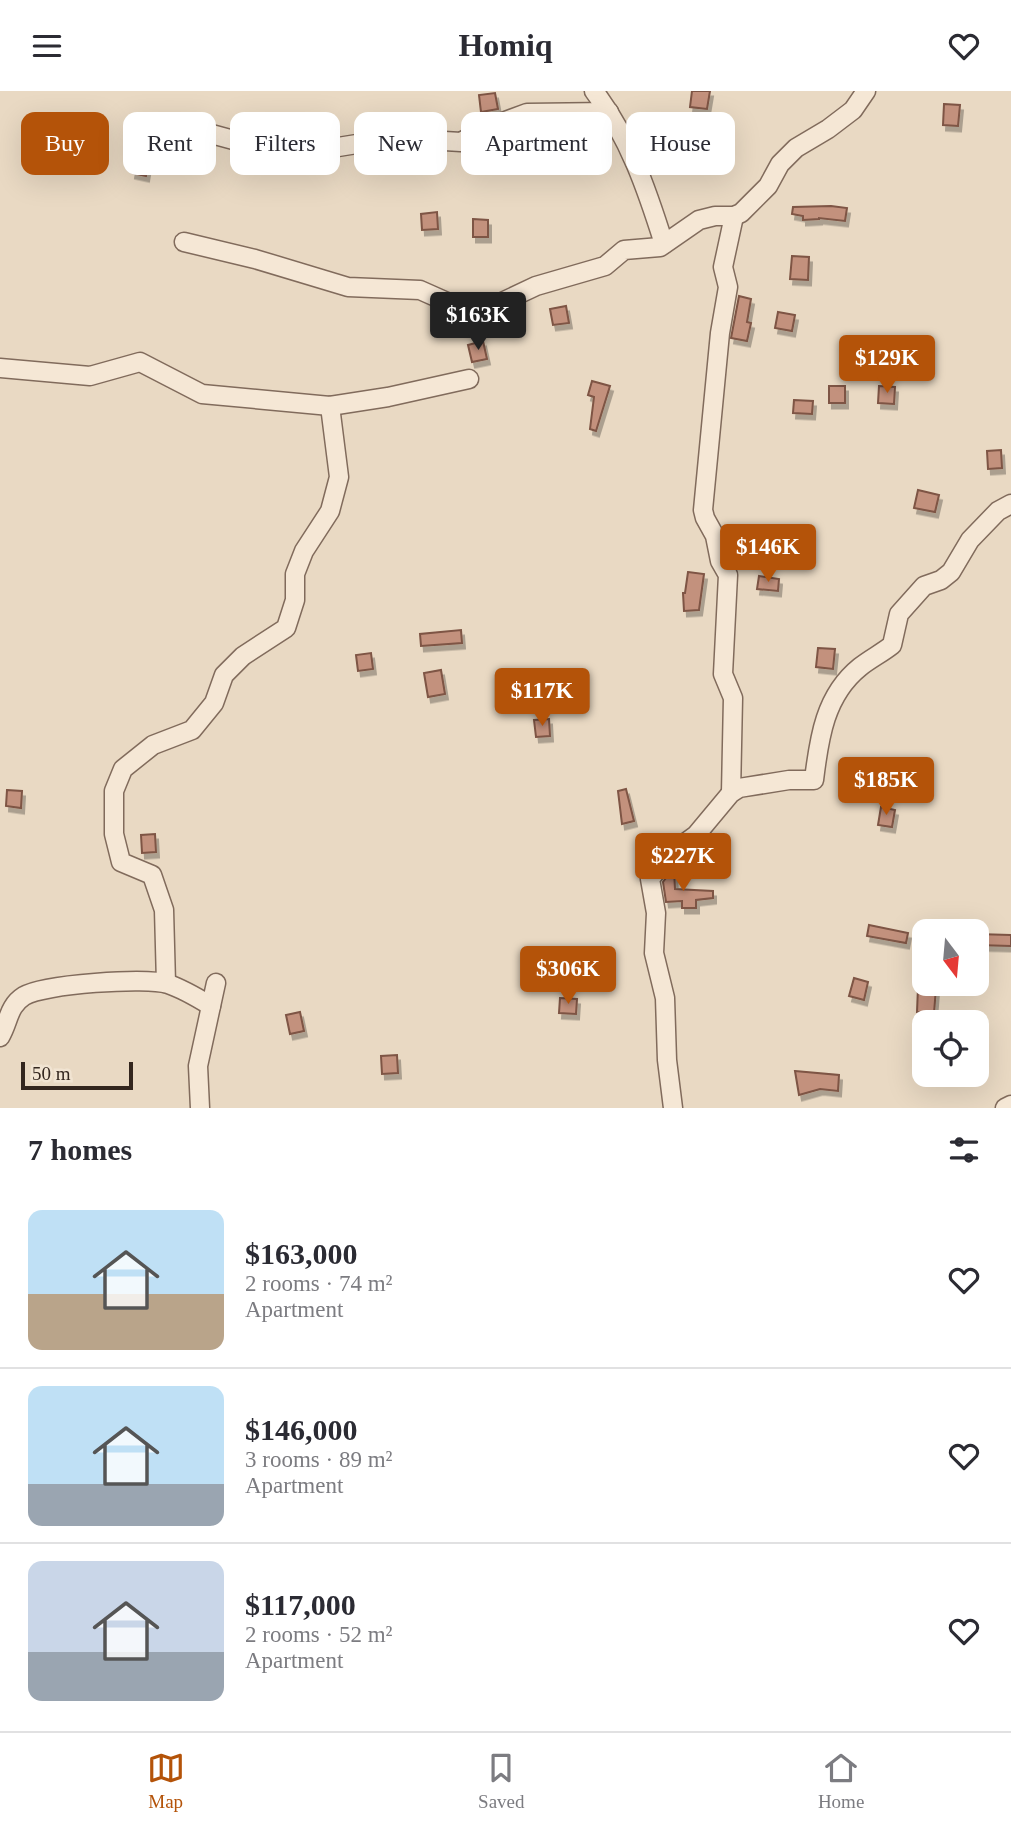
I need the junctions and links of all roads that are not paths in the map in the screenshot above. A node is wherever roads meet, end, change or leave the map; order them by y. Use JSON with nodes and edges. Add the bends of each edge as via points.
{"nodes":[{"id":1,"x":594,"y":91,"type":"edge"},
{"id":2,"x":866,"y":91,"type":"edge"},
{"id":3,"x":609,"y":112,"type":"edge"},
{"id":4,"x":612,"y":117,"type":"edge"},
{"id":5,"x":216,"y":135,"type":"edge"},
{"id":6,"x":461,"y":142,"type":"edge"},
{"id":7,"x":734,"y":216,"type":"junction"},
{"id":8,"x":184,"y":242,"type":"dead end"},
{"id":9,"x":664,"y":244,"type":"junction"},
{"id":10,"x":0,"y":368,"type":"edge"},
{"id":11,"x":469,"y":379,"type":"dead end"},
{"id":12,"x":330,"y":406,"type":"junction"},
{"id":13,"x":1011,"y":504,"type":"edge"},
{"id":14,"x":732,"y":793,"type":"junction"},
{"id":15,"x":166,"y":983,"type":"junction"},
{"id":16,"x":216,"y":983,"type":"dead end"},
{"id":17,"x":211,"y":1006,"type":"junction"},
{"id":18,"x":0,"y":1037,"type":"edge"},
{"id":19,"x":1011,"y":1105,"type":"edge"},
{"id":20,"x":200,"y":1108,"type":"edge"},
{"id":21,"x":673,"y":1108,"type":"edge"},
{"id":22,"x":1006,"y":1108,"type":"edge"}],
"edges":[{"from":1,"to":3,"type":"street"},
{"from":2,"to":7,"type":"street","via":[[853,110],[796,148],[768,186]]},
{"from":4,"to":9,"type":"street","via":[[635,158]]},
{"from":5,"to":6,"type":"street","via":[[259,147],[332,148],[394,138]]},
{"from":7,"to":9,"type":"street","via":[[699,220]]},
{"from":7,"to":14,"type":"street","via":[[723,267],[728,287],[703,510],[728,575],[723,674],[733,698]]},
{"from":8,"to":9,"type":"street","via":[[348,287],[420,290],[481,312],[536,286],[605,266],[624,250]]},
{"from":10,"to":12,"type":"street","via":[[90,376],[140,362],[202,394]]},
{"from":11,"to":12,"type":"street"},
{"from":12,"to":15,"type":"street","via":[[339,477],[330,512],[295,574],[295,600],[286,628],[243,656],[224,675],[214,703],[192,730],[153,745],[123,769],[114,791],[114,834],[121,862],[152,875],[164,910]]},
{"from":13,"to":14,"type":"street","via":[[970,540],[951,572],[924,586],[899,614],[892,645],[861,666],[831,700],[814,780],[739,787]]},
{"from":14,"to":21,"type":"street","via":[[650,880]]},
{"from":15,"to":17,"type":"street"},
{"from":15,"to":18,"type":"street","via":[[62,986],[25,995],[10,1008]]},
{"from":16,"to":17,"type":"street"},
{"from":17,"to":20,"type":"street","via":[[198,1066]]},
{"from":19,"to":22,"type":"street"}]}
